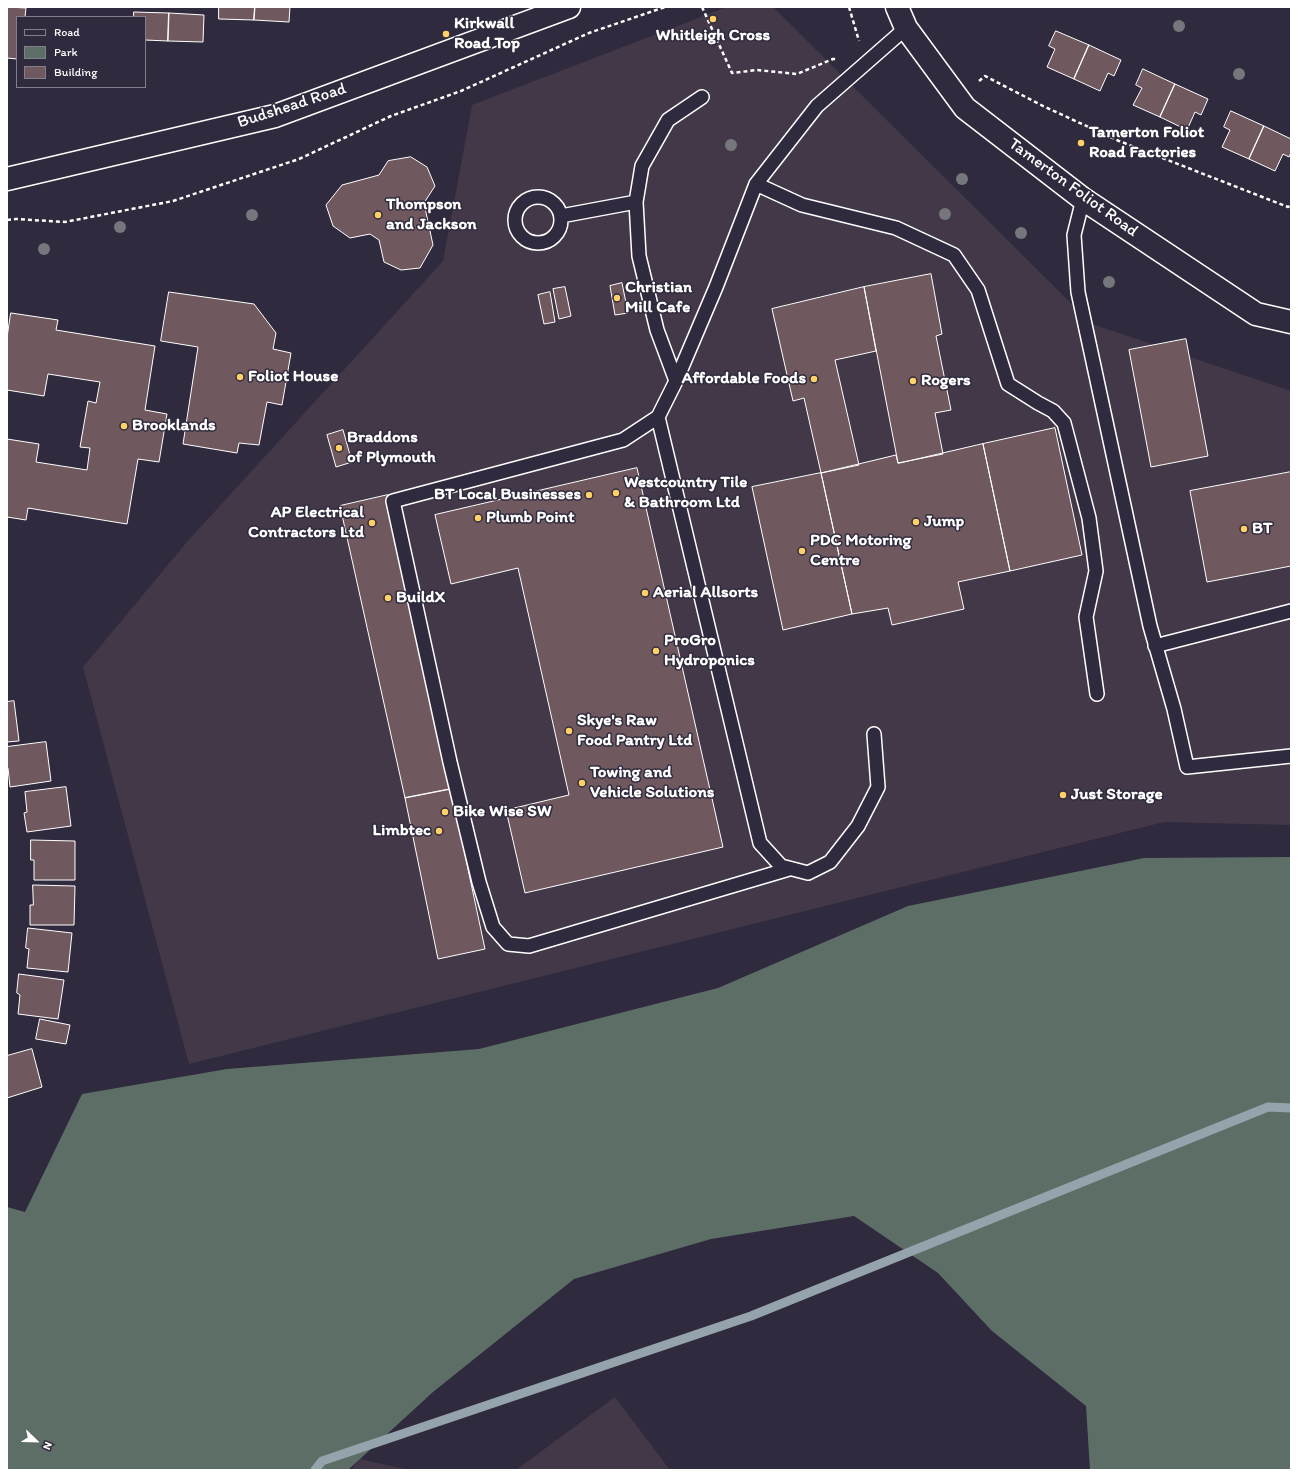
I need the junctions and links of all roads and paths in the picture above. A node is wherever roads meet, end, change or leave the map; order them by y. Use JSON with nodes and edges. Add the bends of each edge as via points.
{"nodes":[{"id":1,"x":569,"y":7,"type":"edge"},
{"id":2,"x":665,"y":7,"type":"edge"},
{"id":3,"x":702,"y":7,"type":"edge"},
{"id":4,"x":849,"y":7,"type":"edge"},
{"id":5,"x":896,"y":7,"type":"edge"},
{"id":6,"x":906,"y":28,"type":"junction"},
{"id":7,"x":865,"y":64,"type":"junction"},
{"id":8,"x":973,"y":85,"type":"dead end"},
{"id":9,"x":702,"y":97,"type":"dead end"},
{"id":10,"x":7,"y":179,"type":"edge"},
{"id":11,"x":756,"y":184,"type":"junction"},
{"id":12,"x":1083,"y":199,"type":"junction"},
{"id":13,"x":636,"y":202,"type":"junction"},
{"id":14,"x":1291,"y":205,"type":"edge"},
{"id":15,"x":561,"y":216,"type":"dead end"},
{"id":16,"x":7,"y":220,"type":"edge"},
{"id":17,"x":1291,"y":322,"type":"edge"},
{"id":18,"x":676,"y":380,"type":"junction"},
{"id":19,"x":658,"y":417,"type":"junction"},
{"id":20,"x":1291,"y":611,"type":"edge"},
{"id":21,"x":1155,"y":646,"type":"junction"},
{"id":22,"x":1097,"y":694,"type":"dead end"},
{"id":23,"x":874,"y":734,"type":"dead end"},
{"id":24,"x":1291,"y":756,"type":"edge"},
{"id":25,"x":789,"y":869,"type":"junction"}],
"edges":[{"from":1,"to":10,"type":"main road","name":"Budshead Road","via":[[275,116]]},
{"from":2,"to":16,"type":"path","via":[[589,33],[461,91],[391,116],[299,159],[173,201],[65,222]]},
{"from":3,"to":7,"type":"path","via":[[732,73],[757,70],[797,74],[833,59]]},
{"from":4,"to":7,"type":"path"},
{"from":5,"to":6,"type":"main road","name":"Tamerton Foliot Road"},
{"from":6,"to":7,"type":"lane"},
{"from":6,"to":12,"type":"main road","name":"Tamerton Foliot Road","via":[[965,108]]},
{"from":7,"to":11,"type":"lane","via":[[817,106]]},
{"from":8,"to":14,"type":"path","via":[[985,76],[1119,141],[1288,207]]},
{"from":9,"to":13,"type":"lane","via":[[668,120],[642,166]]},
{"from":11,"to":18,"type":"lane"},
{"from":11,"to":22,"type":"lane","via":[[802,205],[896,228],[954,255],[978,290],[1008,384],[1053,411],[1064,423],[1089,518],[1096,571],[1086,617]]},
{"from":12,"to":17,"type":"main road","name":"Tamerton Foliot Road","via":[[1256,314]]},
{"from":12,"to":21,"type":"lane","via":[[1074,235],[1078,292]]},
{"from":13,"to":15,"type":"lane"},
{"from":13,"to":18,"type":"lane","via":[[639,256],[657,330]]},
{"from":18,"to":19,"type":"lane"},
{"from":19,"to":25,"type":"lane","via":[[760,843],[781,866]]},
{"from":19,"to":25,"type":"lane","via":[[623,440],[393,500],[479,882],[493,927],[508,944],[529,946]]},
{"from":20,"to":21,"type":"lane"},
{"from":21,"to":24,"type":"lane","via":[[1174,709],[1187,767]]},
{"from":23,"to":25,"type":"lane","via":[[878,787],[858,826],[830,862],[808,873]]}]}
